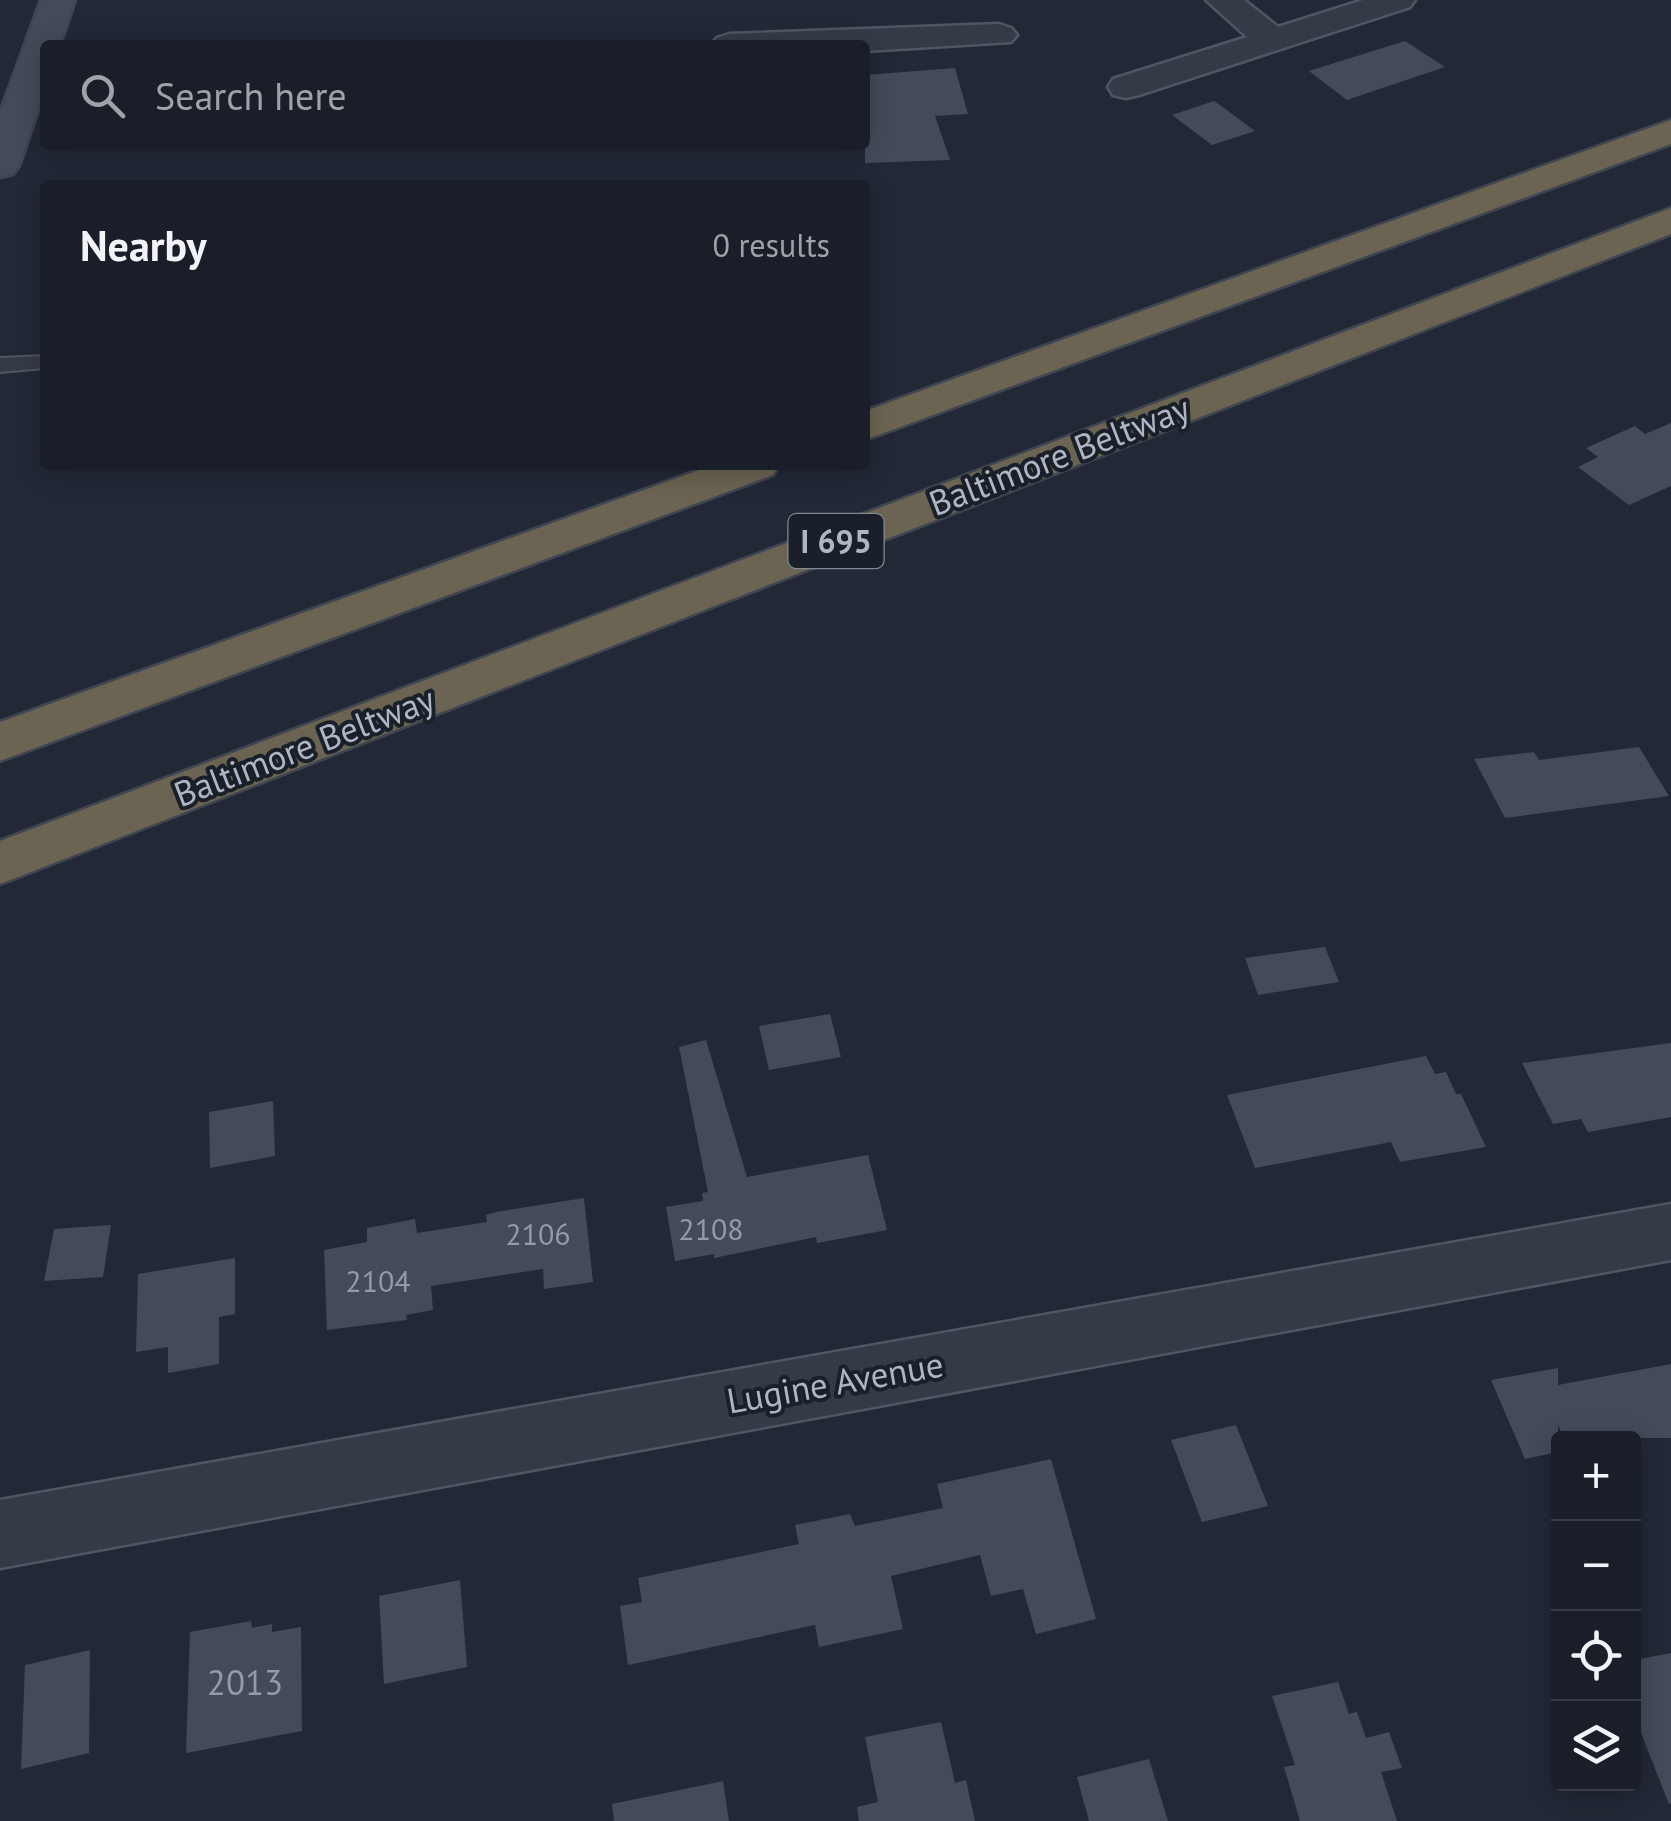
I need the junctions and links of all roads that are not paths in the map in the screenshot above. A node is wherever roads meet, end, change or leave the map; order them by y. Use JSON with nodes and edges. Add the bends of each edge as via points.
{"nodes":[{"id":1,"x":58,"y":0,"type":"edge"},
{"id":2,"x":1222,"y":0,"type":"edge"},
{"id":3,"x":1398,"y":0,"type":"edge"},
{"id":4,"x":998,"y":34,"type":"dead end"},
{"id":5,"x":47,"y":40,"type":"edge"},
{"id":6,"x":851,"y":40,"type":"edge"},
{"id":7,"x":1272,"y":40,"type":"junction"},
{"id":8,"x":38,"y":72,"type":"edge"},
{"id":9,"x":1126,"y":87,"type":"dead end"},
{"id":10,"x":1671,"y":131,"type":"edge"},
{"id":11,"x":2,"y":152,"type":"edge"},
{"id":12,"x":1671,"y":220,"type":"edge"},
{"id":13,"x":40,"y":362,"type":"edge"},
{"id":14,"x":0,"y":365,"type":"edge"},
{"id":15,"x":870,"y":424,"type":"edge"},
{"id":16,"x":743,"y":470,"type":"edge"},
{"id":17,"x":0,"y":742,"type":"edge"},
{"id":18,"x":0,"y":863,"type":"edge"},
{"id":19,"x":1671,"y":1232,"type":"edge"},
{"id":20,"x":0,"y":1534,"type":"edge"}],
"edges":[{"from":1,"to":5,"type":"main road"},
{"from":2,"to":7,"type":"street"},
{"from":3,"to":7,"type":"street"},
{"from":4,"to":6,"type":"street"},
{"from":7,"to":9,"type":"street"},
{"from":8,"to":11,"type":"main road"},
{"from":10,"to":15,"type":"highway"},
{"from":12,"to":18,"type":"highway","name":"Baltimore Beltway","number":"I 695"},
{"from":13,"to":14,"type":"lane"},
{"from":16,"to":17,"type":"highway"},
{"from":19,"to":20,"type":"street","name":"Lugine Avenue"}]}
